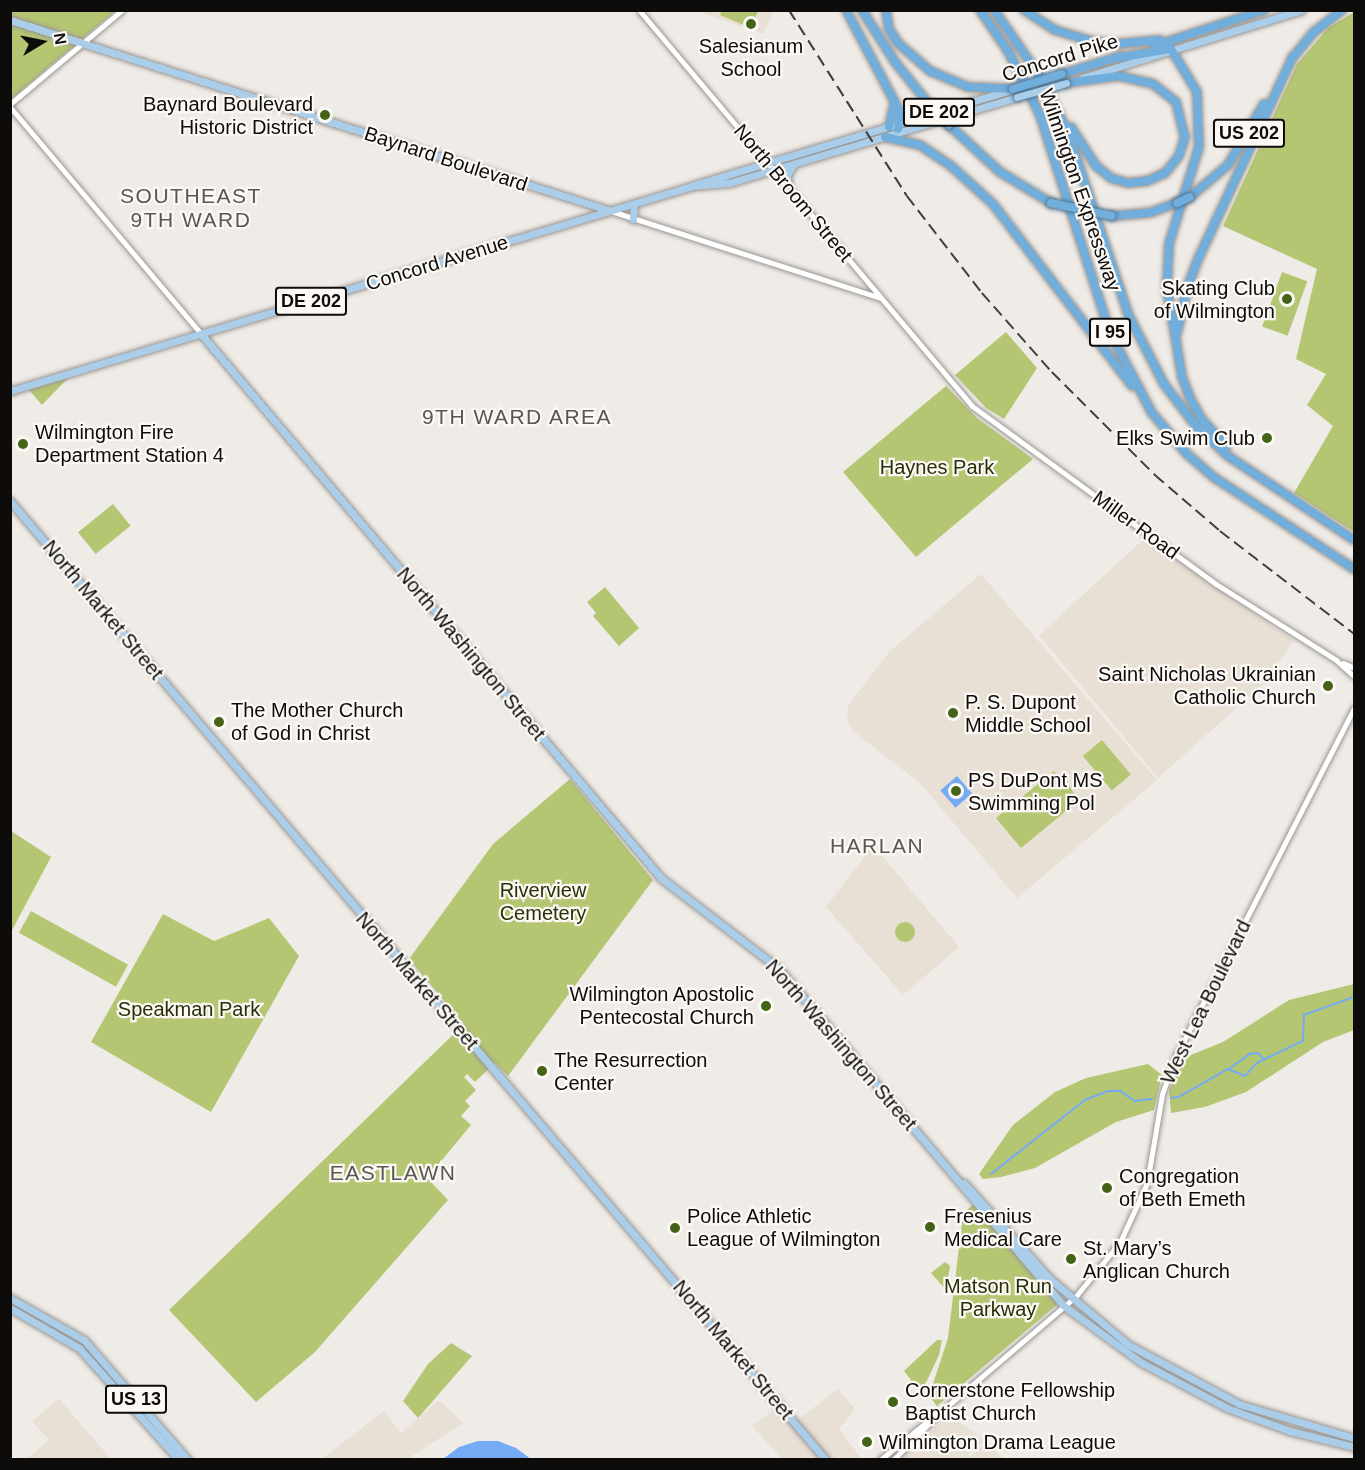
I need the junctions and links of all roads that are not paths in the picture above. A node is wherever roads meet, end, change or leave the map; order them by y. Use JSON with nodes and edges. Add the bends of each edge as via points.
{"nodes":[{"id":1,"x":122,"y":10,"type":"edge"},
{"id":2,"x":639,"y":10,"type":"edge"},
{"id":3,"x":846,"y":10,"type":"edge"},
{"id":4,"x":862,"y":10,"type":"edge"},
{"id":5,"x":886,"y":10,"type":"edge"},
{"id":6,"x":975,"y":10,"type":"edge"},
{"id":7,"x":980,"y":10,"type":"edge"},
{"id":8,"x":994,"y":10,"type":"edge"},
{"id":9,"x":1024,"y":10,"type":"edge"},
{"id":10,"x":1264,"y":10,"type":"edge"},
{"id":11,"x":1302,"y":10,"type":"edge"},
{"id":12,"x":1342,"y":10,"type":"edge"},
{"id":13,"x":10,"y":20,"type":"edge"},
{"id":14,"x":1181,"y":37,"type":"junction"},
{"id":15,"x":83,"y":44,"type":"junction"},
{"id":16,"x":1018,"y":44,"type":"junction"},
{"id":17,"x":1173,"y":51,"type":"junction"},
{"id":18,"x":1293,"y":56,"type":"junction"},
{"id":19,"x":1117,"y":58,"type":"junction"},
{"id":20,"x":1020,"y":72,"type":"junction"},
{"id":21,"x":1064,"y":79,"type":"junction"},
{"id":22,"x":1015,"y":94,"type":"junction"},
{"id":23,"x":10,"y":106,"type":"edge"},
{"id":24,"x":896,"y":126,"type":"junction"},
{"id":25,"x":865,"y":135,"type":"joint"},
{"id":26,"x":885,"y":137,"type":"junction"},
{"id":27,"x":869,"y":142,"type":"joint"},
{"id":28,"x":766,"y":162,"type":"junction"},
{"id":29,"x":794,"y":164,"type":"junction"},
{"id":30,"x":772,"y":170,"type":"junction"},
{"id":31,"x":692,"y":186,"type":"junction"},
{"id":32,"x":788,"y":189,"type":"junction"},
{"id":33,"x":634,"y":204,"type":"junction"},
{"id":34,"x":611,"y":211,"type":"junction"},
{"id":35,"x":633,"y":219,"type":"junction"},
{"id":36,"x":881,"y":298,"type":"junction"},
{"id":37,"x":201,"y":334,"type":"junction"},
{"id":38,"x":1176,"y":342,"type":"junction"},
{"id":39,"x":946,"y":376,"type":"joint"},
{"id":40,"x":10,"y":391,"type":"edge"},
{"id":41,"x":1152,"y":413,"type":"junction"},
{"id":42,"x":1292,"y":500,"type":"junction"},
{"id":43,"x":10,"y":501,"type":"edge"},
{"id":44,"x":1354,"y":540,"type":"edge"},
{"id":45,"x":1354,"y":569,"type":"edge"},
{"id":46,"x":1353,"y":672,"type":"edge"},
{"id":47,"x":1354,"y":683,"type":"edge"},
{"id":48,"x":1354,"y":702,"type":"edge"},
{"id":49,"x":1354,"y":709,"type":"edge"},
{"id":50,"x":957,"y":1176,"type":"junction"},
{"id":51,"x":10,"y":1298,"type":"edge"},
{"id":52,"x":1072,"y":1299,"type":"junction"},
{"id":53,"x":1064,"y":1306,"type":"junction"},
{"id":54,"x":10,"y":1308,"type":"edge"},
{"id":55,"x":938,"y":1414,"type":"junction"},
{"id":56,"x":1354,"y":1438,"type":"edge"},
{"id":57,"x":1354,"y":1447,"type":"edge"},
{"id":58,"x":179,"y":1460,"type":"edge"},
{"id":59,"x":188,"y":1460,"type":"edge"},
{"id":60,"x":826,"y":1460,"type":"edge"},
{"id":61,"x":880,"y":1460,"type":"edge"},
{"id":62,"x":893,"y":1460,"type":"edge"}],
"edges":[{"from":1,"to":15,"type":"street"},
{"from":2,"to":28,"type":"street","name":"North Broom Street"},
{"from":3,"to":24,"type":"highway","via":[[900,112]]},
{"from":4,"to":18,"type":"highway","number":"US 202","bridge":true,"via":[[905,76],[932,108],[1000,172],[1051,202],[1112,216],[1149,213],[1177,203],[1228,165]]},
{"from":5,"to":22,"type":"highway","via":[[889,29],[898,43],[930,71],[968,87]]},
{"from":6,"to":20,"type":"highway"},
{"from":7,"to":20,"type":"highway","name":"Wilmington Expressway","number":"I 95"},
{"from":8,"to":16,"type":"highway","name":"Wilmington Expressway","number":"I 95"},
{"from":9,"to":14,"type":"highway","via":[[1055,30],[1102,44]]},
{"from":10,"to":14,"type":"highway","name":"Concord Pike"},
{"from":11,"to":17,"type":"main road","name":"Concord Pike","number":"DE 202"},
{"from":12,"to":18,"type":"highway","number":"US 202","via":[[1314,32]]},
{"from":13,"to":15,"type":"main road","name":"Baynard Boulevard"},
{"from":14,"to":19,"type":"highway","name":"Concord Pike","number":"DE 202"},
{"from":15,"to":23,"type":"street"},
{"from":15,"to":34,"type":"main road","name":"Baynard Boulevard"},
{"from":16,"to":21,"type":"highway","via":[[1101,171],[1121,182],[1141,182],[1160,176],[1176,161],[1184,144],[1185,123],[1176,102],[1163,90],[1119,76]]},
{"from":16,"to":42,"type":"highway","name":"Wilmington Expressway","number":"I 95","via":[[1050,95],[1074,147],[1129,316],[1151,364],[1182,410],[1210,440]]},
{"from":17,"to":19,"type":"highway","via":[[1165,48]]},
{"from":17,"to":21,"type":"main road","name":"Concord Pike","number":"DE 202"},
{"from":17,"to":38,"type":"highway","via":[[1197,92],[1201,129],[1167,265]]},
{"from":18,"to":38,"type":"highway","via":[[1186,288]]},
{"from":19,"to":21,"type":"highway","name":"Concord Pike","number":"DE 202"},
{"from":20,"to":41,"type":"highway","name":"Wilmington Expressway","number":"I 95","via":[[1047,134],[1110,333]]},
{"from":21,"to":22,"type":"highway","name":"Concord Pike","number":"DE 202","bridge":true},
{"from":22,"to":24,"type":"main road","name":"Concord Pike","number":"DE 202","via":[[954,107]]},
{"from":22,"to":26,"type":"main road","name":"Concord Pike","number":"DE 202"},
{"from":23,"to":37,"type":"street","name":"North Washington Street"},
{"from":24,"to":25,"type":"main road","name":"Concord Pike","number":"DE 202"},
{"from":24,"to":30,"type":"main road","via":[[780,163]]},
{"from":25,"to":28,"type":"main road","name":"Concord Avenue","number":"DE 202"},
{"from":26,"to":27,"type":"main road","name":"Concord Pike","number":"DE 202"},
{"from":26,"to":41,"type":"highway","via":[[920,145],[951,166],[993,204]]},
{"from":27,"to":29,"type":"main road","name":"Concord Avenue","number":"DE 202"},
{"from":28,"to":30,"type":"street","name":"North Broom Street"},
{"from":28,"to":31,"type":"main road","name":"Concord Avenue","number":"DE 202"},
{"from":29,"to":30,"type":"main road","name":"Concord Avenue","number":"DE 202"},
{"from":29,"to":32,"type":"main road","via":[[787,175]]},
{"from":30,"to":31,"type":"main road","name":"Concord Avenue","number":"DE 202","via":[[729,183]]},
{"from":30,"to":32,"type":"street","name":"North Broom Street"},
{"from":31,"to":33,"type":"main road","name":"Concord Avenue","number":"DE 202"},
{"from":32,"to":36,"type":"street","name":"North Broom Street"},
{"from":33,"to":34,"type":"main road","name":"Concord Avenue","number":"DE 202"},
{"from":33,"to":35,"type":"main road"},
{"from":34,"to":35,"type":"street","name":"Baynard Boulevard"},
{"from":34,"to":37,"type":"main road","name":"Concord Avenue","number":"DE 202"},
{"from":35,"to":36,"type":"street","name":"Baynard Boulevard"},
{"from":36,"to":39,"type":"street","name":"North Broom Street"},
{"from":37,"to":40,"type":"main road","name":"Concord Avenue","number":"DE 202"},
{"from":37,"to":50,"type":"main road","name":"North Washington Street","via":[[660,878],[779,969]]},
{"from":38,"to":42,"type":"highway","via":[[1182,377],[1201,418],[1237,457]]},
{"from":39,"to":46,"type":"street","name":"Miller Road","via":[[977,410],[1216,584]]},
{"from":41,"to":45,"type":"highway","name":"Wilmington Expressway","number":"I 95","via":[[1187,454],[1215,478]]},
{"from":42,"to":44,"type":"highway","name":"Wilmington Expressway","number":"I 95"},
{"from":43,"to":60,"type":"main road","name":"North Market Street"},
{"from":46,"to":47,"type":"street"},
{"from":48,"to":49,"type":"street","name":"West Lea Boulevard"},
{"from":49,"to":52,"type":"street","name":"West Lea Boulevard","via":[[1175,1058],[1164,1086],[1147,1183],[1130,1223],[1105,1263]]},
{"from":50,"to":52,"type":"main road","name":"North Washington Street"},
{"from":50,"to":53,"type":"main road","name":"North Washington Street","via":[[978,1208]]},
{"from":51,"to":59,"type":"main road","number":"US 13","via":[[84,1340]]},
{"from":52,"to":53,"type":"street","name":"West Lea Boulevard"},
{"from":52,"to":56,"type":"main road","name":"North Washington Street","via":[[1129,1345],[1220,1395],[1261,1412]]},
{"from":53,"to":55,"type":"street","name":"West Lea Boulevard"},
{"from":53,"to":57,"type":"main road","name":"North Washington Street","via":[[1133,1358],[1227,1408],[1290,1431]]},
{"from":54,"to":58,"type":"main road","number":"US 13","via":[[79,1348]]},
{"from":55,"to":61,"type":"street","name":"West Lea Boulevard"},
{"from":55,"to":62,"type":"street","name":"West Lea Boulevard"}]}
